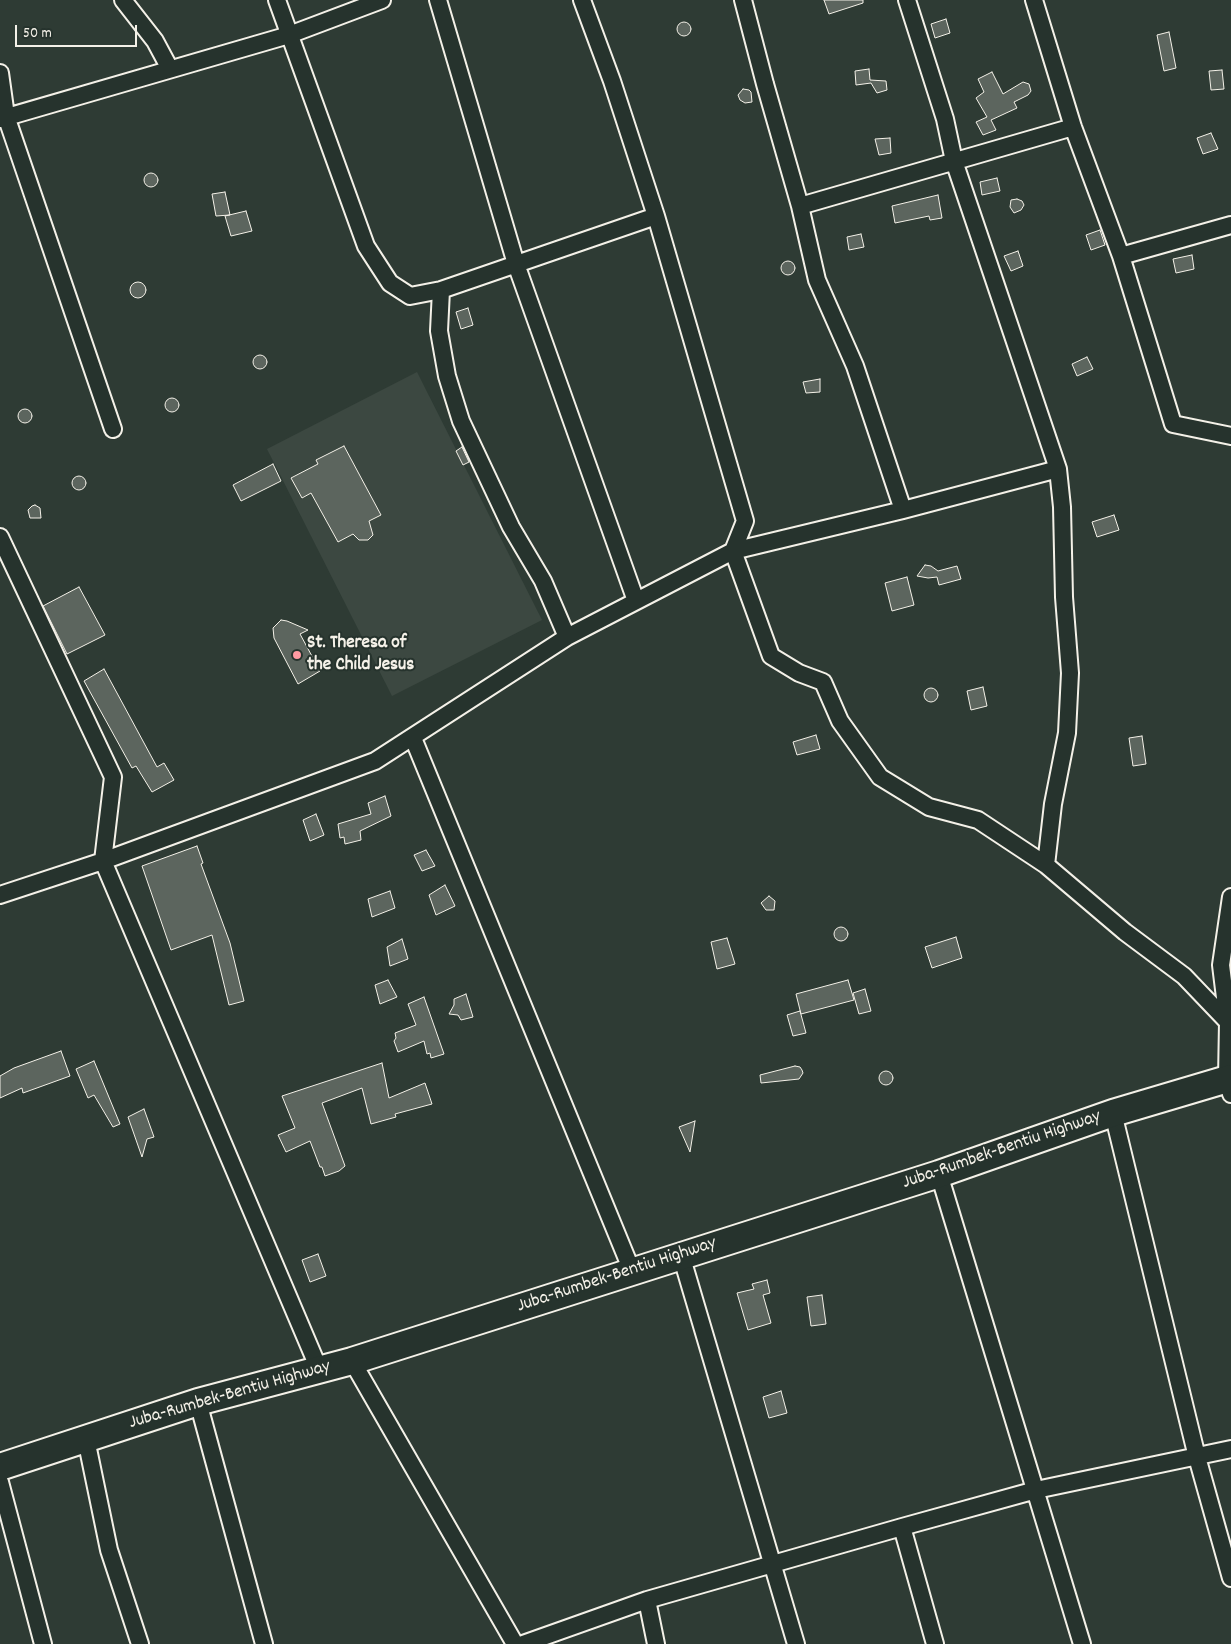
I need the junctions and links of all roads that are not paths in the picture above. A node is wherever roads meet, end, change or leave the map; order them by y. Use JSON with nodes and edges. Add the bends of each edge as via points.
{"nodes":[{"id":1,"x":124,"y":0,"type":"edge"},
{"id":2,"x":277,"y":0,"type":"edge"},
{"id":3,"x":382,"y":0,"type":"edge"},
{"id":4,"x":438,"y":0,"type":"edge"},
{"id":5,"x":582,"y":0,"type":"edge"},
{"id":6,"x":743,"y":0,"type":"edge"},
{"id":7,"x":906,"y":0,"type":"edge"},
{"id":8,"x":1034,"y":0,"type":"edge"},
{"id":9,"x":289,"y":35,"type":"junction"},
{"id":10,"x":170,"y":69,"type":"junction"},
{"id":11,"x":0,"y":73,"type":"edge"},
{"id":12,"x":3,"y":118,"type":"edge"},
{"id":13,"x":1072,"y":127,"type":"junction"},
{"id":14,"x":954,"y":162,"type":"junction"},
{"id":15,"x":800,"y":206,"type":"junction"},
{"id":16,"x":656,"y":216,"type":"junction"},
{"id":17,"x":1231,"y":226,"type":"edge"},
{"id":18,"x":1122,"y":256,"type":"junction"},
{"id":19,"x":516,"y":264,"type":"junction"},
{"id":20,"x":441,"y":290,"type":"junction"},
{"id":21,"x":113,"y":428,"type":"dead end"},
{"id":22,"x":1231,"y":436,"type":"edge"},
{"id":23,"x":1058,"y":469,"type":"junction"},
{"id":24,"x":903,"y":510,"type":"junction"},
{"id":25,"x":0,"y":537,"type":"edge"},
{"id":26,"x":733,"y":551,"type":"junction"},
{"id":27,"x":636,"y":601,"type":"junction"},
{"id":28,"x":567,"y":637,"type":"junction"},
{"id":29,"x":412,"y":738,"type":"junction"},
{"id":30,"x":103,"y":860,"type":"junction"},
{"id":31,"x":1046,"y":865,"type":"junction"},
{"id":32,"x":0,"y":895,"type":"edge"},
{"id":33,"x":1231,"y":897,"type":"edge"},
{"id":34,"x":1228,"y":1022,"type":"junction"},
{"id":35,"x":1230,"y":1083,"type":"edge"},
{"id":36,"x":1113,"y":1113,"type":"junction"},
{"id":37,"x":939,"y":1174,"type":"junction"},
{"id":38,"x":680,"y":1255,"type":"junction"},
{"id":39,"x":632,"y":1271,"type":"junction"},
{"id":40,"x":352,"y":1361,"type":"junction"},
{"id":41,"x":320,"y":1369,"type":"junction"},
{"id":42,"x":198,"y":1402,"type":"junction"},
{"id":43,"x":86,"y":1439,"type":"junction"},
{"id":44,"x":1231,"y":1449,"type":"edge"},
{"id":45,"x":1197,"y":1457,"type":"junction"},
{"id":46,"x":0,"y":1467,"type":"edge"},
{"id":47,"x":0,"y":1482,"type":"edge"},
{"id":48,"x":1036,"y":1490,"type":"junction"},
{"id":49,"x":902,"y":1527,"type":"junction"},
{"id":50,"x":772,"y":1563,"type":"junction"},
{"id":51,"x":1231,"y":1578,"type":"edge"},
{"id":52,"x":647,"y":1600,"type":"junction"},
{"id":53,"x":43,"y":1644,"type":"edge"},
{"id":54,"x":140,"y":1644,"type":"edge"},
{"id":55,"x":264,"y":1644,"type":"edge"},
{"id":56,"x":515,"y":1644,"type":"edge"},
{"id":57,"x":523,"y":1644,"type":"edge"},
{"id":58,"x":656,"y":1644,"type":"edge"},
{"id":59,"x":796,"y":1644,"type":"edge"},
{"id":60,"x":936,"y":1644,"type":"edge"},
{"id":61,"x":1082,"y":1644,"type":"edge"}],
"edges":[{"from":1,"to":10,"type":"street"},
{"from":2,"to":9,"type":"street"},
{"from":3,"to":9,"type":"street"},
{"from":4,"to":19,"type":"street"},
{"from":5,"to":16,"type":"street"},
{"from":6,"to":15,"type":"street"},
{"from":7,"to":14,"type":"street","via":[[945,119]]},
{"from":8,"to":13,"type":"street"},
{"from":9,"to":10,"type":"street"},
{"from":9,"to":20,"type":"street","via":[[366,246],[390,283],[410,296]]},
{"from":10,"to":12,"type":"street"},
{"from":11,"to":12,"type":"street"},
{"from":12,"to":21,"type":"street"},
{"from":13,"to":14,"type":"street"},
{"from":13,"to":18,"type":"street"},
{"from":14,"to":15,"type":"street"},
{"from":14,"to":23,"type":"street"},
{"from":15,"to":24,"type":"street","via":[[817,280],[855,366]]},
{"from":16,"to":19,"type":"street"},
{"from":16,"to":26,"type":"street","via":[[745,521]]},
{"from":17,"to":18,"type":"street"},
{"from":18,"to":22,"type":"street","via":[[1173,424]]},
{"from":19,"to":20,"type":"street"},
{"from":19,"to":27,"type":"street"},
{"from":20,"to":28,"type":"street","via":[[439,331],[447,376],[461,421],[543,582]]},
{"from":23,"to":24,"type":"street"},
{"from":23,"to":31,"type":"street","via":[[1070,673],[1067,733],[1053,804]]},
{"from":24,"to":26,"type":"street"},
{"from":25,"to":30,"type":"street","via":[[113,778]]},
{"from":26,"to":27,"type":"street"},
{"from":26,"to":31,"type":"street","via":[[772,656],[799,674],[823,682],[840,721],[880,777],[929,807],[978,820]]},
{"from":27,"to":28,"type":"street"},
{"from":28,"to":29,"type":"street"},
{"from":29,"to":30,"type":"street","via":[[376,761]]},
{"from":29,"to":39,"type":"street"},
{"from":30,"to":32,"type":"street"},
{"from":30,"to":41,"type":"street"},
{"from":31,"to":34,"type":"street","via":[[1124,932],[1184,976]]},
{"from":33,"to":34,"type":"street","via":[[1221,965]]},
{"from":34,"to":35,"type":"street"},
{"from":35,"to":36,"type":"main road","name":"Juba-Rumbek-Bentiu Highway"},
{"from":36,"to":37,"type":"main road","name":"Juba-Rumbek-Bentiu Highway"},
{"from":36,"to":45,"type":"street"},
{"from":37,"to":38,"type":"main road","name":"Juba-Rumbek-Bentiu Highway"},
{"from":37,"to":48,"type":"street"},
{"from":38,"to":39,"type":"main road","name":"Juba-Rumbek-Bentiu Highway"},
{"from":38,"to":50,"type":"street"},
{"from":39,"to":40,"type":"main road","name":"Juba-Rumbek-Bentiu Highway"},
{"from":40,"to":41,"type":"main road","name":"Juba-Rumbek-Bentiu Highway"},
{"from":40,"to":56,"type":"street"},
{"from":41,"to":42,"type":"main road","name":"Juba-Rumbek-Bentiu Highway"},
{"from":42,"to":43,"type":"main road","name":"Juba-Rumbek-Bentiu Highway"},
{"from":42,"to":55,"type":"street"},
{"from":43,"to":46,"type":"main road","name":"Juba-Rumbek-Bentiu Highway"},
{"from":43,"to":54,"type":"street","via":[[109,1550]]},
{"from":44,"to":45,"type":"street"},
{"from":45,"to":48,"type":"street"},
{"from":45,"to":51,"type":"street"},
{"from":47,"to":53,"type":"street"},
{"from":48,"to":49,"type":"street"},
{"from":48,"to":61,"type":"street"},
{"from":49,"to":50,"type":"street"},
{"from":49,"to":60,"type":"street"},
{"from":50,"to":52,"type":"street"},
{"from":50,"to":59,"type":"street"},
{"from":52,"to":57,"type":"street"},
{"from":52,"to":58,"type":"street"}]}
